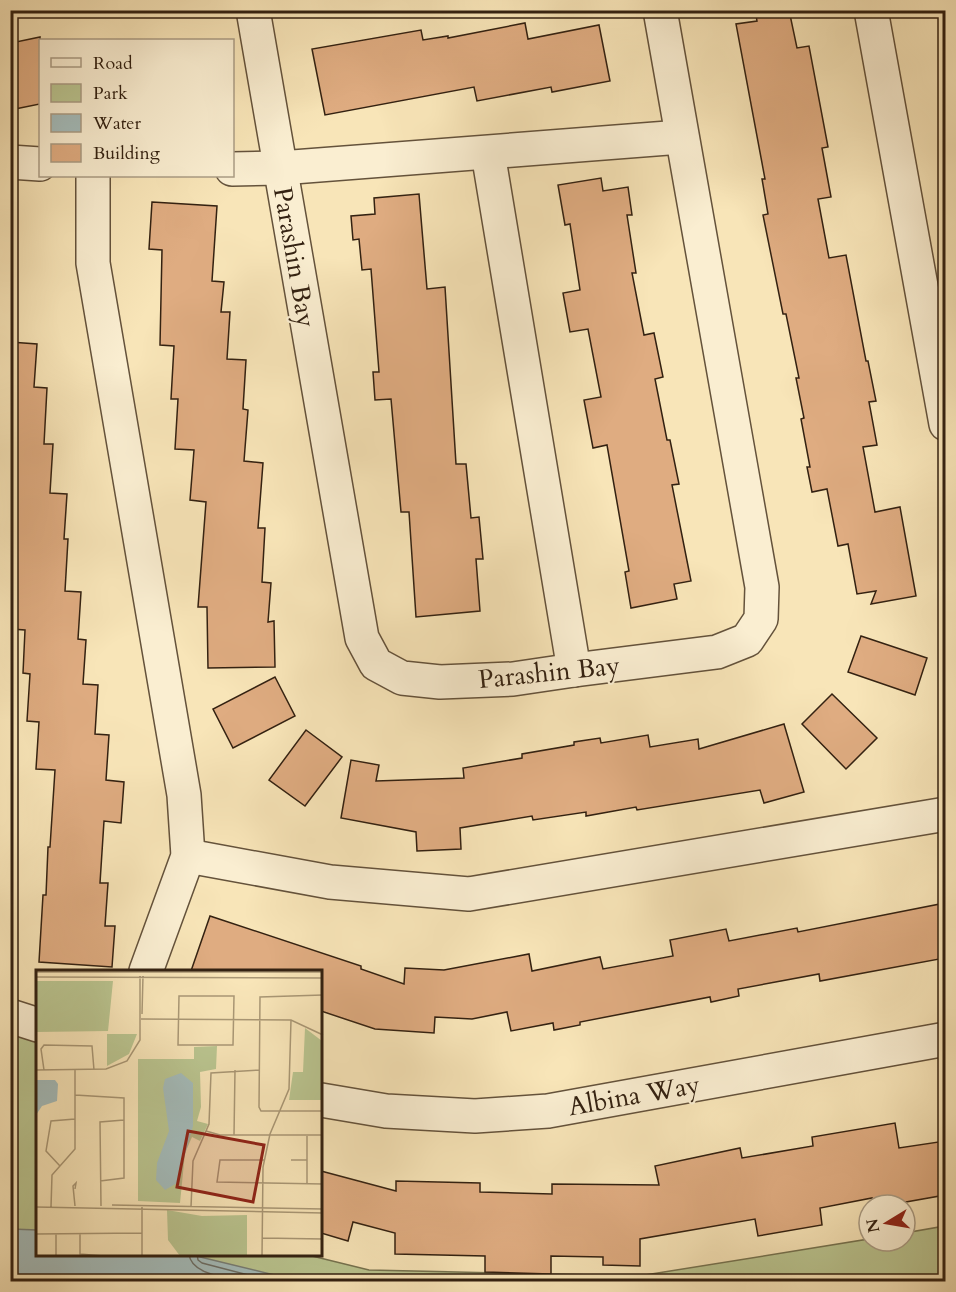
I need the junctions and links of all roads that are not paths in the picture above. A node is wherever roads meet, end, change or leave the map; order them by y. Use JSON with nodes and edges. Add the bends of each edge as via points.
{"nodes":[{"id":1,"x":253,"y":10,"type":"edge"},
{"id":2,"x":660,"y":10,"type":"edge"},
{"id":3,"x":871,"y":10,"type":"edge"},
{"id":4,"x":681,"y":138,"type":"junction"},
{"id":5,"x":488,"y":153,"type":"junction"},
{"id":6,"x":10,"y":162,"type":"edge"},
{"id":7,"x":39,"y":165,"type":"edge"},
{"id":8,"x":280,"y":168,"type":"junction"},
{"id":9,"x":234,"y":169,"type":"edge"},
{"id":10,"x":93,"y":177,"type":"edge"},
{"id":11,"x":945,"y":424,"type":"edge"},
{"id":12,"x":574,"y":670,"type":"junction"},
{"id":13,"x":945,"y":814,"type":"edge"},
{"id":14,"x":188,"y":856,"type":"junction"},
{"id":15,"x":146,"y":970,"type":"edge"},
{"id":16,"x":10,"y":1016,"type":"edge"},
{"id":17,"x":36,"y":1024,"type":"edge"},
{"id":18,"x":945,"y":1039,"type":"edge"},
{"id":19,"x":322,"y":1100,"type":"edge"}],
"edges":[{"from":1,"to":8,"type":"street","name":"Parashin Bay"},
{"from":2,"to":4,"type":"street","name":"Parashin Bay"},
{"from":3,"to":11,"type":"street"},
{"from":4,"to":5,"type":"street"},
{"from":4,"to":12,"type":"street","name":"Parashin Bay","via":[[762,587],[761,618],[747,640],[717,652]]},
{"from":5,"to":8,"type":"street"},
{"from":5,"to":12,"type":"street"},
{"from":6,"to":7,"type":"street"},
{"from":8,"to":9,"type":"street"},
{"from":8,"to":12,"type":"street","name":"Parashin Bay","via":[[362,638],[376,664],[402,678],[441,682],[513,679]]},
{"from":10,"to":14,"type":"street","via":[[93,263],[183,795]]},
{"from":13,"to":14,"type":"street","via":[[469,894],[330,882]]},
{"from":14,"to":15,"type":"street"},
{"from":16,"to":17,"type":"street"},
{"from":18,"to":19,"type":"street","name":"Albina Way","via":[[548,1111],[475,1116],[386,1111]]}]}
